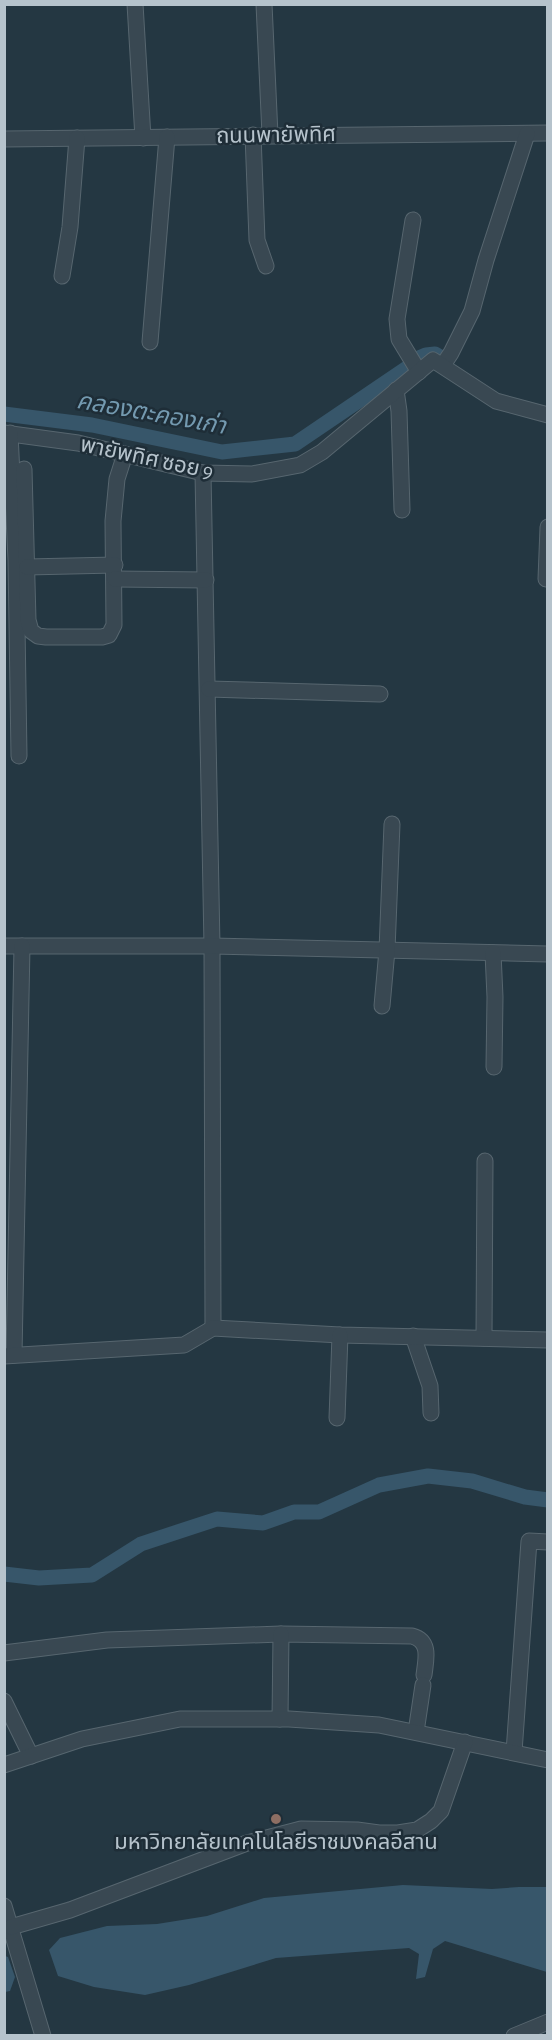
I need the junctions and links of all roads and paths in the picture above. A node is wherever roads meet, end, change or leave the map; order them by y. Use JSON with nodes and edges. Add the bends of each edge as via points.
{"nodes":[{"id":1,"x":135,"y":4,"type":"edge"},
{"id":2,"x":264,"y":4,"type":"edge"},
{"id":3,"x":527,"y":134,"type":"junction"},
{"id":4,"x":548,"y":134,"type":"edge"},
{"id":5,"x":253,"y":135,"type":"junction"},
{"id":6,"x":270,"y":135,"type":"junction"},
{"id":7,"x":167,"y":137,"type":"junction"},
{"id":8,"x":77,"y":138,"type":"junction"},
{"id":9,"x":143,"y":138,"type":"junction"},
{"id":10,"x":4,"y":139,"type":"edge"},
{"id":11,"x":413,"y":220,"type":"dead end"},
{"id":12,"x":266,"y":266,"type":"dead end"},
{"id":13,"x":62,"y":276,"type":"dead end"},
{"id":14,"x":150,"y":342,"type":"dead end"},
{"id":15,"x":438,"y":363,"type":"junction"},
{"id":16,"x":418,"y":372,"type":"junction"},
{"id":17,"x":396,"y":390,"type":"junction"},
{"id":18,"x":548,"y":415,"type":"edge"},
{"id":19,"x":7,"y":433,"type":"edge"},
{"id":20,"x":125,"y":454,"type":"junction"},
{"id":21,"x":24,"y":469,"type":"dead end"},
{"id":22,"x":203,"y":473,"type":"junction"},
{"id":23,"x":402,"y":510,"type":"dead end"},
{"id":24,"x":548,"y":527,"type":"edge"},
{"id":25,"x":27,"y":567,"type":"junction"},
{"id":26,"x":115,"y":572,"type":"junction"},
{"id":27,"x":546,"y":579,"type":"dead end"},
{"id":28,"x":206,"y":580,"type":"junction"},
{"id":29,"x":11,"y":652,"type":"edge"},
{"id":30,"x":209,"y":689,"type":"junction"},
{"id":31,"x":380,"y":694,"type":"dead end"},
{"id":32,"x":19,"y":756,"type":"dead end"},
{"id":33,"x":392,"y":824,"type":"dead end"},
{"id":34,"x":4,"y":946,"type":"edge"},
{"id":35,"x":22,"y":946,"type":"junction"},
{"id":36,"x":208,"y":946,"type":"junction"},
{"id":37,"x":387,"y":950,"type":"junction"},
{"id":38,"x":493,"y":953,"type":"junction"},
{"id":39,"x":548,"y":954,"type":"edge"},
{"id":40,"x":382,"y":1006,"type":"dead end"},
{"id":41,"x":494,"y":1067,"type":"dead end"},
{"id":42,"x":12,"y":1139,"type":"edge"},
{"id":43,"x":485,"y":1161,"type":"dead end"},
{"id":44,"x":208,"y":1331,"type":"junction"},
{"id":45,"x":340,"y":1335,"type":"junction"},
{"id":46,"x":413,"y":1336,"type":"junction"},
{"id":47,"x":484,"y":1338,"type":"junction"},
{"id":48,"x":548,"y":1340,"type":"edge"},
{"id":49,"x":9,"y":1356,"type":"edge"},
{"id":50,"x":431,"y":1413,"type":"dead end"},
{"id":51,"x":337,"y":1418,"type":"dead end"},
{"id":52,"x":548,"y":1542,"type":"edge"},
{"id":53,"x":281,"y":1634,"type":"junction"},
{"id":54,"x":4,"y":1653,"type":"edge"},
{"id":55,"x":4,"y":1701,"type":"edge"},
{"id":56,"x":280,"y":1719,"type":"junction"},
{"id":57,"x":416,"y":1732,"type":"junction"},
{"id":58,"x":465,"y":1742,"type":"junction"},
{"id":59,"x":514,"y":1752,"type":"junction"},
{"id":60,"x":31,"y":1756,"type":"junction"},
{"id":61,"x":548,"y":1760,"type":"edge"},
{"id":62,"x":4,"y":1765,"type":"edge"},
{"id":63,"x":4,"y":1906,"type":"edge"},
{"id":64,"x":11,"y":1927,"type":"junction"},
{"id":65,"x":548,"y":2022,"type":"edge"},
{"id":66,"x":43,"y":2036,"type":"edge"},
{"id":67,"x":514,"y":2036,"type":"edge"}],
"edges":[{"from":1,"to":9,"type":"street"},
{"from":2,"to":6,"type":"street"},
{"from":3,"to":4,"type":"street","name":"ถนนพายัพทิศ"},
{"from":3,"to":6,"type":"street","name":"ถนนพายัพทิศ"},
{"from":3,"to":15,"type":"street","name":"พายัพทิศ ซอย 9","via":[[472,311],[451,353]]},
{"from":5,"to":6,"type":"street","name":"ถนนพายัพทิศ"},
{"from":5,"to":7,"type":"street","name":"ถนนพายัพทิศ"},
{"from":5,"to":12,"type":"street","via":[[257,240]]},
{"from":7,"to":9,"type":"street","name":"ถนนพายัพทิศ"},
{"from":7,"to":14,"type":"street"},
{"from":8,"to":9,"type":"street","name":"ถนนพายัพทิศ"},
{"from":8,"to":10,"type":"street","name":"ถนนพายัพทิศ"},
{"from":8,"to":13,"type":"street"},
{"from":11,"to":16,"type":"street","via":[[397,319],[399,339]]},
{"from":15,"to":16,"type":"street","name":"พายัพทิศ ซอย 9"},
{"from":15,"to":18,"type":"street","via":[[496,401]]},
{"from":16,"to":17,"type":"street","name":"พายัพทิศ ซอย 9"},
{"from":17,"to":22,"type":"street","name":"พายัพทิศ ซอย 9","via":[[322,452],[300,465],[252,474]]},
{"from":17,"to":23,"type":"street"},
{"from":19,"to":20,"type":"street","name":"พายัพทิศ ซอย 9"},
{"from":19,"to":29,"type":"street","via":[[16,560]]},
{"from":20,"to":22,"type":"street","name":"พายัพทิศ ซอย 9"},
{"from":20,"to":26,"type":"street","via":[[117,479],[113,520]]},
{"from":21,"to":25,"type":"street"},
{"from":22,"to":28,"type":"street"},
{"from":24,"to":27,"type":"street"},
{"from":25,"to":26,"type":"street"},
{"from":25,"to":26,"type":"street","via":[[28,625],[38,636],[90,638],[109,634],[114,625]]},
{"from":26,"to":28,"type":"street"},
{"from":28,"to":30,"type":"street"},
{"from":29,"to":32,"type":"street"},
{"from":30,"to":31,"type":"street"},
{"from":30,"to":36,"type":"street"},
{"from":33,"to":37,"type":"street"},
{"from":34,"to":35,"type":"street"},
{"from":35,"to":36,"type":"street"},
{"from":35,"to":42,"type":"street"},
{"from":36,"to":37,"type":"street"},
{"from":36,"to":44,"type":"street"},
{"from":37,"to":38,"type":"street"},
{"from":37,"to":40,"type":"street"},
{"from":38,"to":39,"type":"street"},
{"from":38,"to":41,"type":"street"},
{"from":42,"to":49,"type":"street"},
{"from":43,"to":47,"type":"street"},
{"from":44,"to":45,"type":"street"},
{"from":44,"to":49,"type":"street","via":[[184,1345]]},
{"from":45,"to":46,"type":"street"},
{"from":45,"to":51,"type":"street"},
{"from":46,"to":47,"type":"street"},
{"from":46,"to":50,"type":"street","via":[[430,1386]]},
{"from":47,"to":48,"type":"street"},
{"from":52,"to":59,"type":"street","via":[[529,1541]]},
{"from":53,"to":54,"type":"street","via":[[107,1640]]},
{"from":53,"to":56,"type":"street"},
{"from":53,"to":57,"type":"street","via":[[422,1640],[426,1647]]},
{"from":55,"to":60,"type":"street"},
{"from":56,"to":57,"type":"street","via":[[379,1725]]},
{"from":56,"to":60,"type":"street","via":[[180,1719],[82,1739]]},
{"from":57,"to":58,"type":"street"},
{"from":58,"to":59,"type":"street"},
{"from":58,"to":64,"type":"street","via":[[441,1811],[417,1830],[379,1833],[302,1829],[247,1843],[70,1910]]},
{"from":59,"to":61,"type":"street"},
{"from":60,"to":62,"type":"street"},
{"from":63,"to":64,"type":"street"},
{"from":64,"to":66,"type":"street"},
{"from":65,"to":67,"type":"street"}]}
